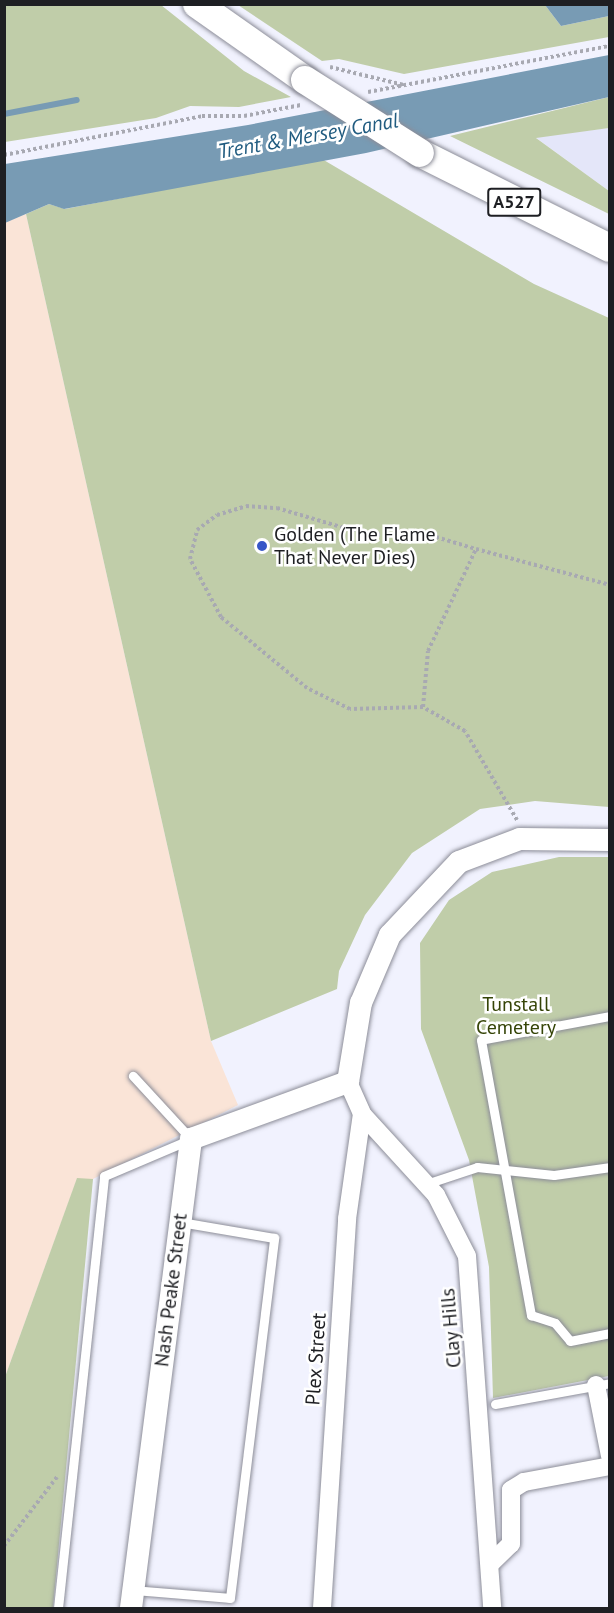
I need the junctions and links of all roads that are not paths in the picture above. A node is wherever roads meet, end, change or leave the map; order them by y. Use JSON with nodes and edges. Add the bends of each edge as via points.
{"nodes":[{"id":1,"x":197,"y":4,"type":"edge"},
{"id":2,"x":609,"y":248,"type":"edge"},
{"id":3,"x":609,"y":840,"type":"edge"},
{"id":4,"x":609,"y":1016,"type":"edge"},
{"id":5,"x":133,"y":1076,"type":"dead end"},
{"id":6,"x":348,"y":1083,"type":"junction"},
{"id":7,"x":362,"y":1114,"type":"junction"},
{"id":8,"x":190,"y":1139,"type":"junction"},
{"id":9,"x":609,"y":1167,"type":"edge"},
{"id":10,"x":503,"y":1170,"type":"junction"},
{"id":11,"x":426,"y":1184,"type":"junction"},
{"id":12,"x":180,"y":1222,"type":"junction"},
{"id":13,"x":609,"y":1333,"type":"edge"},
{"id":14,"x":603,"y":1384,"type":"edge"},
{"id":15,"x":495,"y":1404,"type":"dead end"},
{"id":16,"x":609,"y":1456,"type":"edge"},
{"id":17,"x":609,"y":1466,"type":"edge"},
{"id":18,"x":490,"y":1564,"type":"junction"},
{"id":19,"x":221,"y":1597,"type":"junction"},
{"id":20,"x":132,"y":1599,"type":"edge"},
{"id":21,"x":58,"y":1608,"type":"edge"},
{"id":22,"x":219,"y":1608,"type":"edge"},
{"id":23,"x":322,"y":1608,"type":"edge"},
{"id":24,"x":492,"y":1608,"type":"edge"}],
"edges":[{"from":1,"to":2,"type":"main road","number":"A527","bridge":true,"via":[[300,77],[420,153]]},
{"from":3,"to":6,"type":"street","via":[[520,839],[459,862],[390,935],[361,1004]]},
{"from":4,"to":10,"type":"lane","via":[[481,1040]]},
{"from":5,"to":8,"type":"lane"},
{"from":6,"to":7,"type":"street","name":"Clay Hills"},
{"from":6,"to":8,"type":"street"},
{"from":7,"to":11,"type":"street","name":"Clay Hills"},
{"from":7,"to":23,"type":"street","name":"Plex Street","via":[[347,1219]]},
{"from":8,"to":12,"type":"street","name":"Nash Peake Street"},
{"from":8,"to":21,"type":"lane","via":[[104,1176]]},
{"from":9,"to":10,"type":"lane","via":[[554,1175]]},
{"from":10,"to":11,"type":"lane","via":[[477,1167]]},
{"from":10,"to":13,"type":"lane","via":[[531,1315],[555,1323],[570,1341]]},
{"from":11,"to":18,"type":"street","name":"Clay Hills","via":[[467,1256]]},
{"from":12,"to":19,"type":"lane","via":[[274,1238],[230,1598]]},
{"from":12,"to":20,"type":"street","name":"Nash Peake Street"},
{"from":14,"to":15,"type":"lane"},
{"from":14,"to":16,"type":"street"},
{"from":17,"to":18,"type":"street","via":[[524,1482],[511,1490],[511,1544]]},
{"from":18,"to":24,"type":"street","name":"Clay Hills"},
{"from":19,"to":20,"type":"lane"},
{"from":19,"to":22,"type":"lane"}]}
